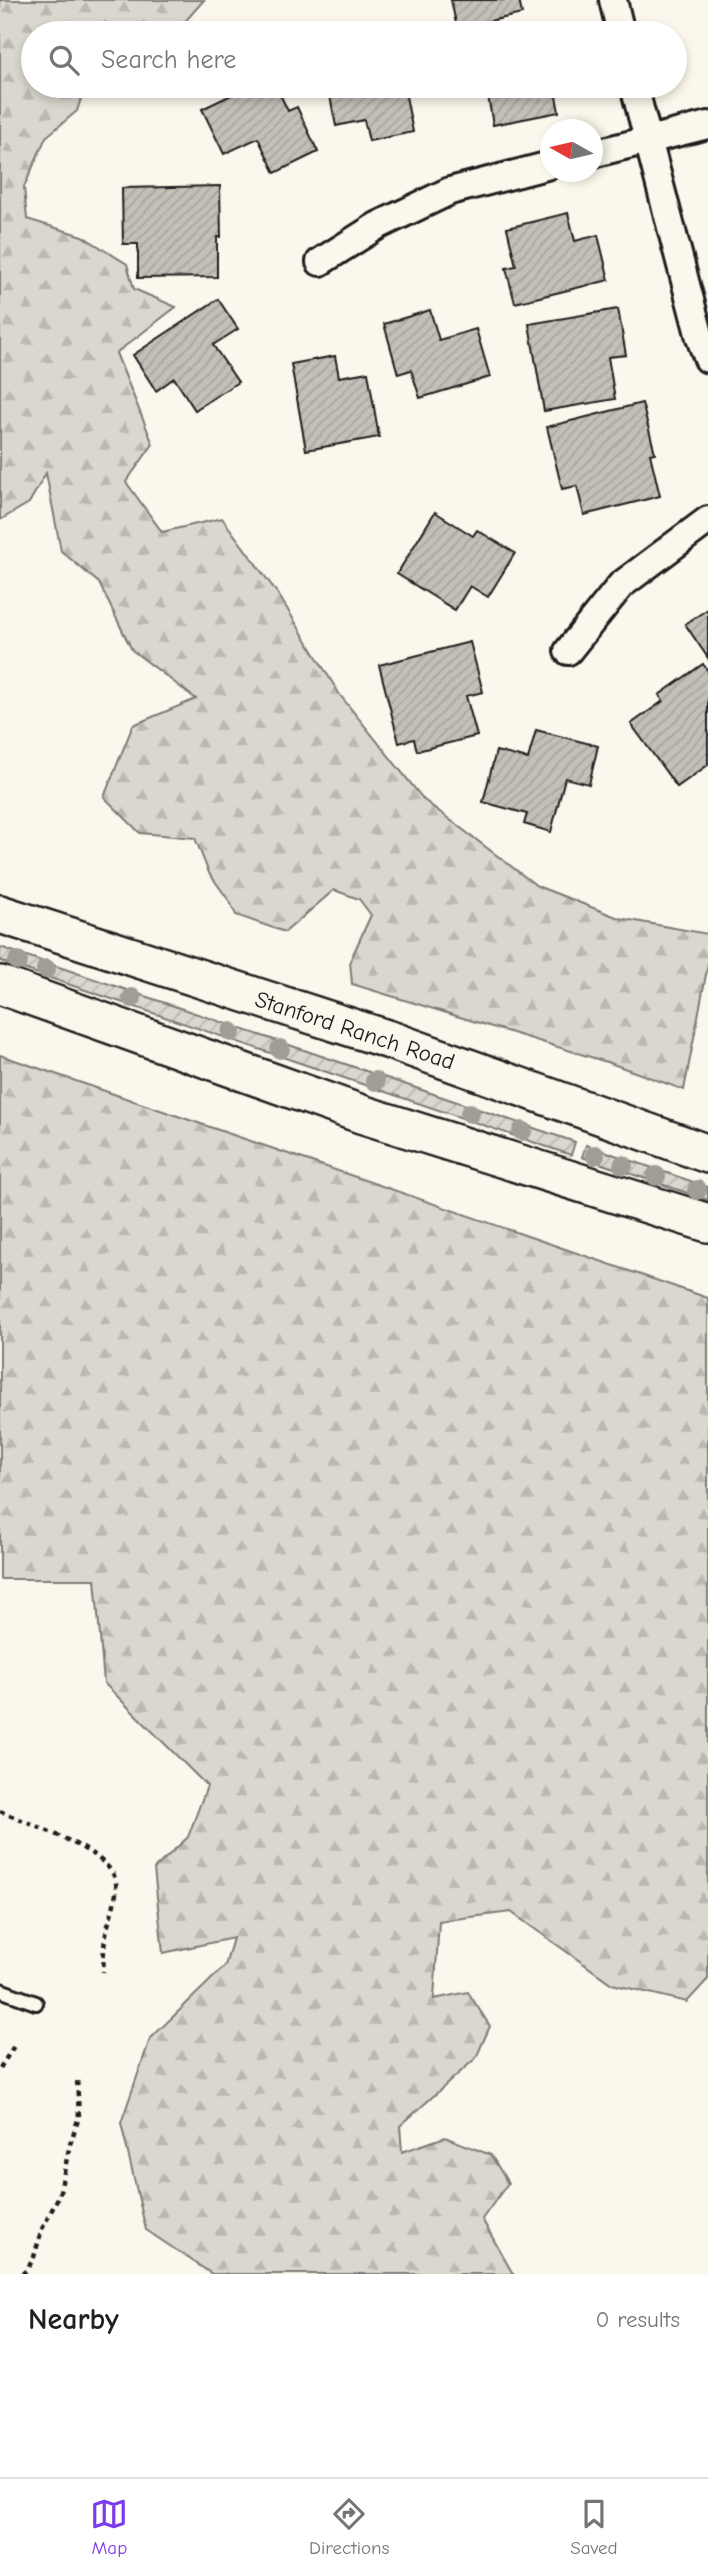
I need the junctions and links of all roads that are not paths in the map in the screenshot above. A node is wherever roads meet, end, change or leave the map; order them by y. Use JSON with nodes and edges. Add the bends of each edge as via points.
{"nodes":[{"id":1,"x":613,"y":0,"type":"edge"},
{"id":2,"x":618,"y":21,"type":"edge"},
{"id":3,"x":637,"y":98,"type":"edge"},
{"id":4,"x":708,"y":125,"type":"edge"},
{"id":5,"x":646,"y":140,"type":"junction"},
{"id":6,"x":603,"y":151,"type":"edge"},
{"id":7,"x":540,"y":168,"type":"edge"},
{"id":8,"x":320,"y":262,"type":"dead end"},
{"id":9,"x":708,"y":359,"type":"edge"},
{"id":10,"x":708,"y":520,"type":"edge"},
{"id":11,"x":568,"y":651,"type":"dead end"},
{"id":12,"x":0,"y":914,"type":"edge"},
{"id":13,"x":0,"y":985,"type":"edge"},
{"id":14,"x":708,"y":1154,"type":"edge"},
{"id":15,"x":708,"y":1223,"type":"edge"},
{"id":16,"x":0,"y":1990,"type":"edge"},
{"id":17,"x":36,"y":2003,"type":"dead end"}],
"edges":[{"from":1,"to":2,"type":"street"},
{"from":3,"to":5,"type":"street"},
{"from":4,"to":5,"type":"street"},
{"from":5,"to":6,"type":"street"},
{"from":5,"to":9,"type":"street"},
{"from":7,"to":8,"type":"street","via":[[450,191],[377,226]]},
{"from":10,"to":11,"type":"street","via":[[621,585]]},
{"from":12,"to":14,"type":"main road","name":"Stanford Ranch Road","via":[[390,1040]]},
{"from":13,"to":15,"type":"main road","via":[[361,1114]]},
{"from":16,"to":17,"type":"lane"}]}
